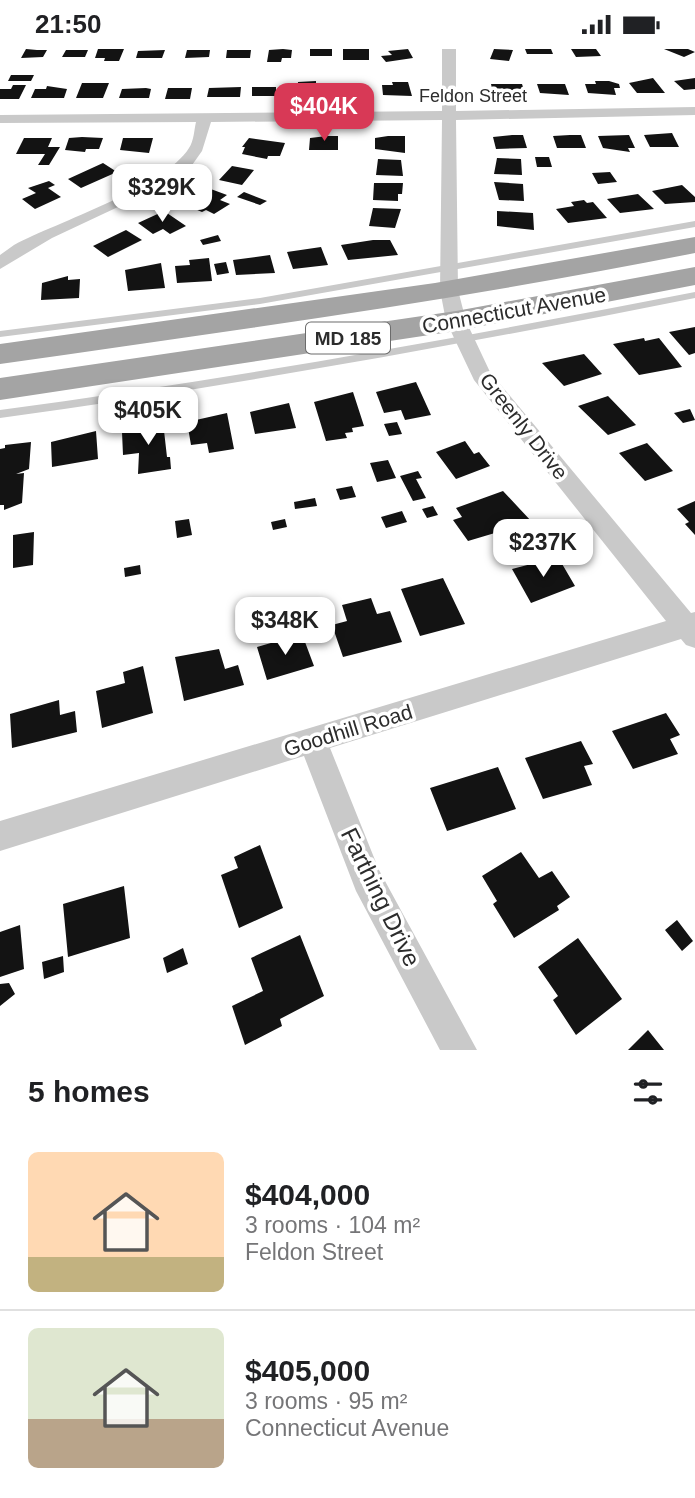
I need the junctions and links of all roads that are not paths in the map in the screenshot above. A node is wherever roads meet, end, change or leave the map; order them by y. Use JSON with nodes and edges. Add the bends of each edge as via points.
{"nodes":[{"id":1,"x":449,"y":49,"type":"edge"},
{"id":2,"x":695,"y":111,"type":"edge"},
{"id":3,"x":447,"y":115,"type":"junction"},
{"id":4,"x":205,"y":117,"type":"junction"},
{"id":5,"x":0,"y":118,"type":"edge"},
{"id":6,"x":695,"y":224,"type":"edge"},
{"id":7,"x":695,"y":245,"type":"edge"},
{"id":8,"x":0,"y":264,"type":"edge"},
{"id":9,"x":695,"y":276,"type":"edge"},
{"id":10,"x":449,"y":280,"type":"junction"},
{"id":11,"x":695,"y":295,"type":"edge"},
{"id":12,"x":461,"y":331,"type":"junction"},
{"id":13,"x":0,"y":334,"type":"edge"},
{"id":14,"x":0,"y":354,"type":"edge"},
{"id":15,"x":0,"y":389,"type":"edge"},
{"id":16,"x":0,"y":414,"type":"edge"},
{"id":17,"x":692,"y":629,"type":"edge"},
{"id":18,"x":313,"y":741,"type":"junction"},
{"id":19,"x":0,"y":836,"type":"edge"},
{"id":20,"x":459,"y":1050,"type":"edge"}],
"edges":[{"from":1,"to":3,"type":"street","name":"Greenly Drive"},
{"from":2,"to":3,"type":"street","name":"Feldon Street"},
{"from":3,"to":4,"type":"street","name":"Feldon Street"},
{"from":3,"to":10,"type":"street","name":"Greenly Drive"},
{"from":4,"to":5,"type":"street","name":"Feldon Street"},
{"from":4,"to":8,"type":"street","via":[[197,148],[181,168],[47,232]]},
{"from":6,"to":10,"type":"lane"},
{"from":7,"to":10,"type":"main road","name":"Connecticut Avenue","number":"MD 185","via":[[587,267]]},
{"from":9,"to":12,"type":"main road","name":"Connecticut Avenue","number":"MD 185"},
{"from":10,"to":12,"type":"street","name":"Greenly Drive"},
{"from":10,"to":13,"type":"lane"},
{"from":10,"to":14,"type":"main road","name":"Connecticut Avenue","number":"MD 185"},
{"from":11,"to":12,"type":"lane"},
{"from":12,"to":15,"type":"main road","name":"Connecticut Avenue","number":"MD 185"},
{"from":12,"to":16,"type":"lane","via":[[154,394]]},
{"from":12,"to":17,"type":"street","name":"Greenly Drive","via":[[481,375]]},
{"from":17,"to":18,"type":"street","name":"Goodhill Road"},
{"from":18,"to":19,"type":"street","name":"Goodhill Road"},
{"from":18,"to":20,"type":"street","name":"Farthing Drive","via":[[367,880]]}]}
